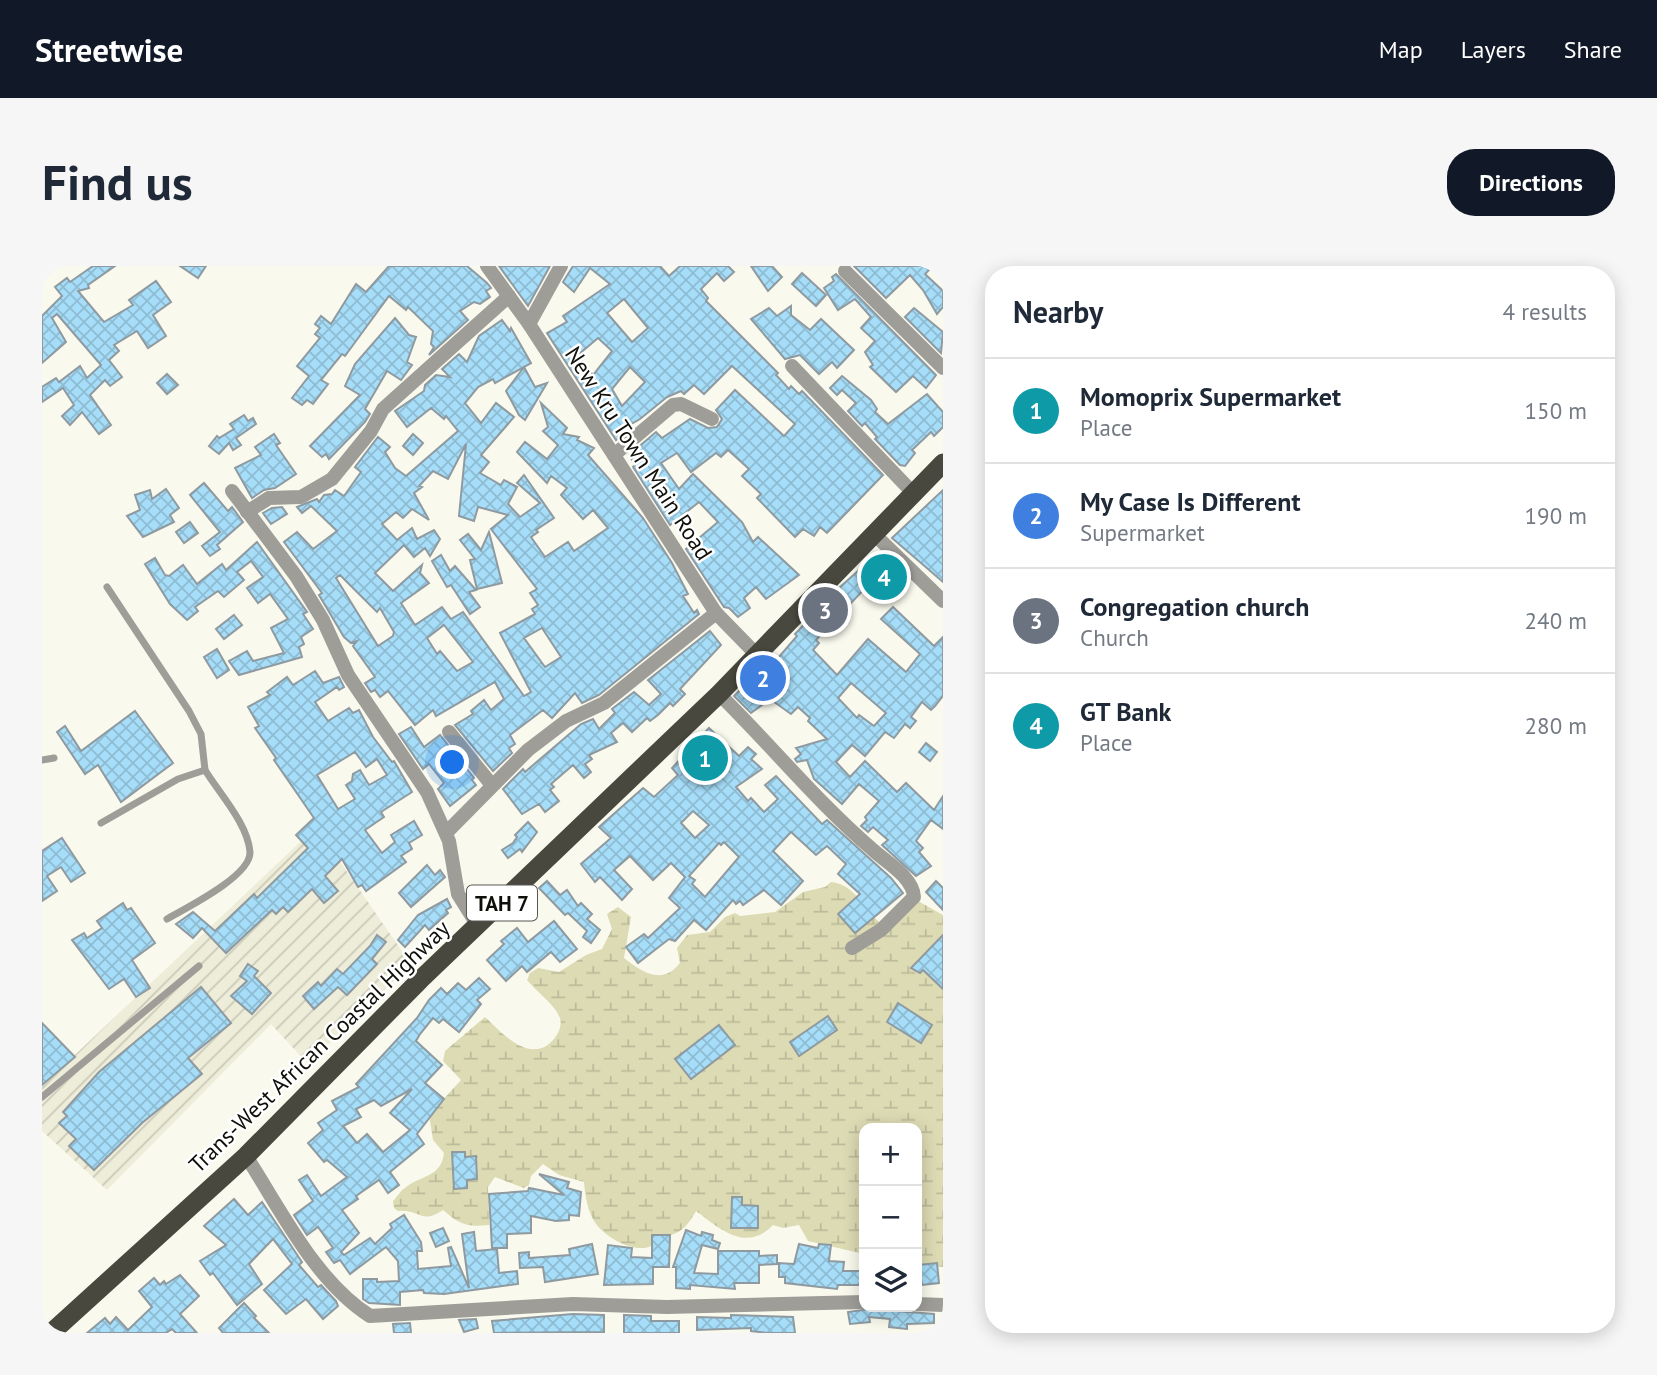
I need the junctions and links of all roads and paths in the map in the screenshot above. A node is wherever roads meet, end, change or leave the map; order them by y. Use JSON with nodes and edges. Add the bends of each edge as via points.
{"nodes":[{"id":1,"x":487,"y":266,"type":"edge"},
{"id":2,"x":561,"y":266,"type":"edge"},
{"id":3,"x":845,"y":271,"type":"dead end"},
{"id":4,"x":509,"y":296,"type":"junction"},
{"id":5,"x":529,"y":324,"type":"junction"},
{"id":6,"x":792,"y":366,"type":"dead end"},
{"id":7,"x":943,"y":368,"type":"edge"},
{"id":8,"x":712,"y":419,"type":"dead end"},
{"id":9,"x":614,"y":455,"type":"junction"},
{"id":10,"x":943,"y":463,"type":"edge"},
{"id":11,"x":232,"y":491,"type":"dead end"},
{"id":12,"x":914,"y":494,"type":"junction"},
{"id":13,"x":247,"y":512,"type":"junction"},
{"id":14,"x":873,"y":533,"type":"junction"},
{"id":15,"x":107,"y":587,"type":"dead end"},
{"id":16,"x":943,"y":601,"type":"edge"},
{"id":17,"x":716,"y":613,"type":"junction"},
{"id":18,"x":757,"y":654,"type":"junction"},
{"id":19,"x":719,"y":694,"type":"junction"},
{"id":20,"x":449,"y":732,"type":"dead end"},
{"id":21,"x":54,"y":758,"type":"dead end"},
{"id":22,"x":42,"y":760,"type":"edge"},
{"id":23,"x":205,"y":770,"type":"junction"},
{"id":24,"x":491,"y":784,"type":"junction"},
{"id":25,"x":101,"y":823,"type":"dead end"},
{"id":26,"x":446,"y":832,"type":"junction"},
{"id":27,"x":167,"y":919,"type":"dead end"},
{"id":28,"x":478,"y":926,"type":"junction"},
{"id":29,"x":852,"y":948,"type":"dead end"},
{"id":30,"x":199,"y":966,"type":"dead end"},
{"id":31,"x":42,"y":1097,"type":"edge"},
{"id":32,"x":246,"y":1156,"type":"junction"},
{"id":33,"x":859,"y":1302,"type":"edge"},
{"id":34,"x":922,"y":1304,"type":"edge"},
{"id":35,"x":943,"y":1305,"type":"edge"},
{"id":36,"x":51,"y":1333,"type":"edge"}],
"edges":[{"from":1,"to":4,"type":"street","name":"New Kru Town Main Road"},
{"from":2,"to":5,"type":"street"},
{"from":3,"to":7,"type":"street"},
{"from":4,"to":5,"type":"street","name":"New Kru Town Main Road"},
{"from":4,"to":13,"type":"street","via":[[383,410],[332,479],[301,497],[269,498]]},
{"from":5,"to":9,"type":"street","name":"New Kru Town Main Road"},
{"from":6,"to":12,"type":"street"},
{"from":8,"to":9,"type":"street","via":[[681,404],[673,405]]},
{"from":9,"to":17,"type":"street","name":"New Kru Town Main Road"},
{"from":10,"to":12,"type":"highway","name":"Trans-West African Coastal Highway","number":"TAH 7"},
{"from":11,"to":13,"type":"street"},
{"from":12,"to":14,"type":"highway","name":"Trans-West African Coastal Highway","number":"TAH 7"},
{"from":13,"to":26,"type":"street","via":[[303,587],[348,675],[427,792]]},
{"from":14,"to":16,"type":"street"},
{"from":14,"to":18,"type":"highway","name":"Trans-West African Coastal Highway","number":"TAH 7"},
{"from":15,"to":23,"type":"lane","via":[[189,711],[201,734]]},
{"from":17,"to":18,"type":"street","name":"New Kru Town Main Road"},
{"from":17,"to":24,"type":"street","via":[[604,703],[566,722],[528,750]]},
{"from":18,"to":19,"type":"highway","name":"Trans-West African Coastal Highway","number":"TAH 7"},
{"from":19,"to":28,"type":"highway","name":"Trans-West African Coastal Highway","number":"TAH 7"},
{"from":19,"to":29,"type":"street","via":[[914,890],[914,897],[897,916]]},
{"from":20,"to":24,"type":"street"},
{"from":21,"to":22,"type":"lane"},
{"from":23,"to":25,"type":"lane","via":[[178,779]]},
{"from":23,"to":27,"type":"lane","via":[[243,831],[250,853],[244,869]]},
{"from":24,"to":26,"type":"street"},
{"from":26,"to":28,"type":"street","via":[[458,894]]},
{"from":28,"to":32,"type":"highway","name":"Trans-West African Coastal Highway","number":"TAH 7"},
{"from":30,"to":31,"type":"lane"},
{"from":32,"to":33,"type":"street","via":[[320,1267],[353,1307],[370,1316],[573,1304],[667,1307]]},
{"from":32,"to":36,"type":"highway","name":"Trans-West African Coastal Highway","number":"TAH 7"},
{"from":34,"to":35,"type":"street"}]}
